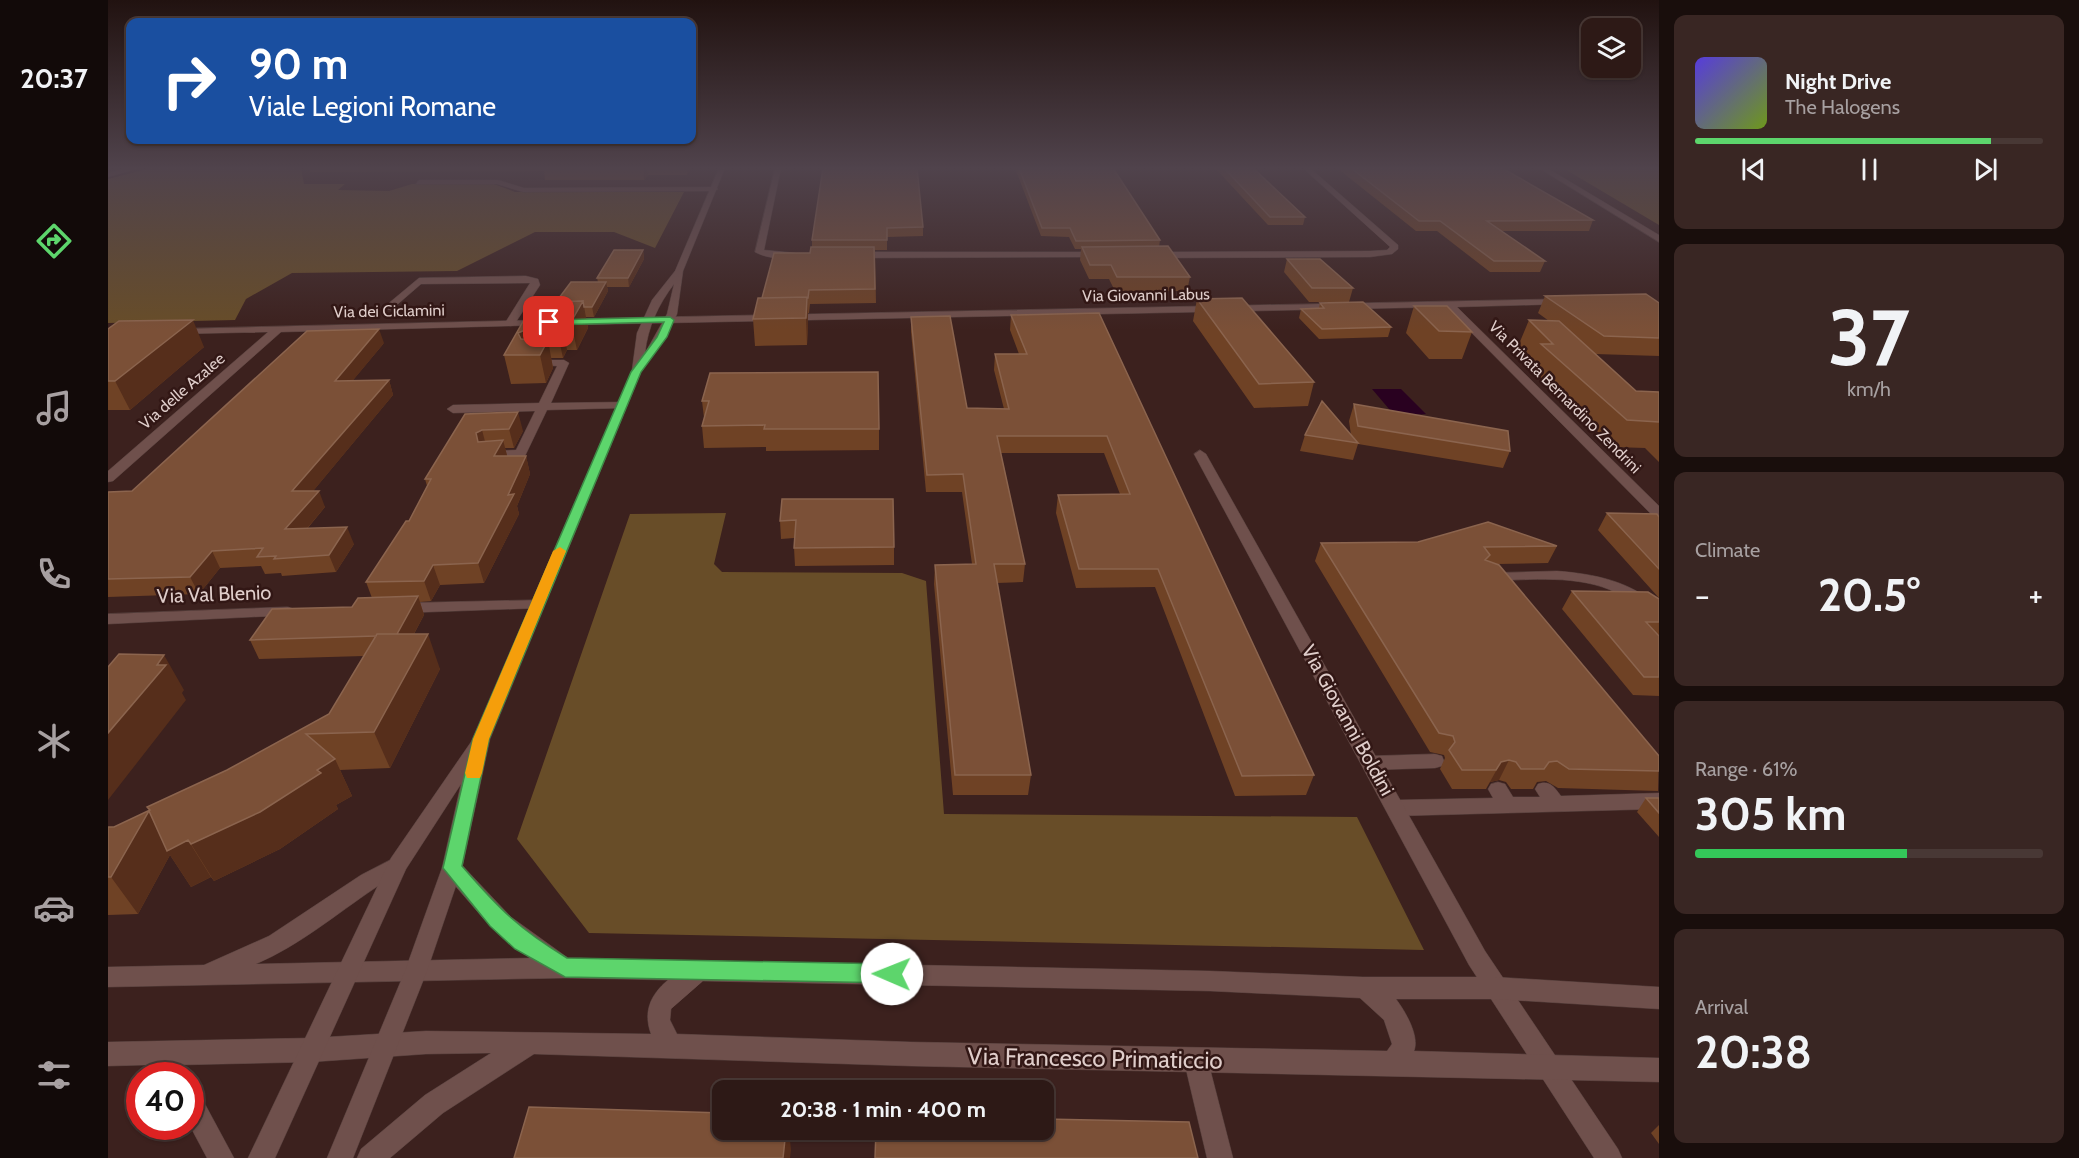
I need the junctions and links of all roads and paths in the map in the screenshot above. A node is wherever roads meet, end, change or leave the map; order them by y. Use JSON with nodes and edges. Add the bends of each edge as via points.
{"nodes":[{"id":1,"x":700,"y":222,"type":"edge"},
{"id":2,"x":766,"y":222,"type":"edge"},
{"id":3,"x":1367,"y":222,"type":"edge"},
{"id":4,"x":1631,"y":222,"type":"edge"},
{"id":5,"x":1659,"y":239,"type":"edge"},
{"id":6,"x":796,"y":255,"type":"edge"},
{"id":7,"x":844,"y":255,"type":"edge"},
{"id":8,"x":1107,"y":255,"type":"edge"},
{"id":9,"x":1143,"y":255,"type":"edge"},
{"id":10,"x":679,"y":271,"type":"junction"},
{"id":11,"x":1579,"y":302,"type":"edge"},
{"id":12,"x":1447,"y":303,"type":"junction"},
{"id":13,"x":388,"y":308,"type":"dead end"},
{"id":14,"x":647,"y":320,"type":"junction"},
{"id":15,"x":670,"y":320,"type":"junction"},
{"id":16,"x":510,"y":323,"type":"junction"},
{"id":17,"x":278,"y":329,"type":"junction"},
{"id":18,"x":169,"y":331,"type":"edge"},
{"id":19,"x":531,"y":363,"type":"edge"},
{"id":20,"x":636,"y":372,"type":"junction"},
{"id":21,"x":622,"y":405,"type":"junction"},
{"id":22,"x":544,"y":407,"type":"junction"},
{"id":23,"x":453,"y":409,"type":"dead end"},
{"id":24,"x":1200,"y":454,"type":"dead end"},
{"id":25,"x":488,"y":455,"type":"edge"},
{"id":26,"x":108,"y":478,"type":"edge"},
{"id":27,"x":1659,"y":514,"type":"edge"},
{"id":28,"x":1486,"y":577,"type":"edge"},
{"id":29,"x":537,"y":605,"type":"junction"},
{"id":30,"x":388,"y":608,"type":"edge"},
{"id":31,"x":306,"y":611,"type":"edge"},
{"id":32,"x":1659,"y":616,"type":"edge"},
{"id":33,"x":108,"y":619,"type":"edge"},
{"id":34,"x":481,"y":739,"type":"junction"},
{"id":35,"x":1435,"y":761,"type":"dead end"},
{"id":36,"x":1371,"y":763,"type":"junction"},
{"id":37,"x":1659,"y":801,"type":"edge"},
{"id":38,"x":1396,"y":807,"type":"junction"},
{"id":39,"x":398,"y":864,"type":"junction"},
{"id":40,"x":452,"y":868,"type":"junction"},
{"id":41,"x":565,"y":968,"type":"junction"},
{"id":42,"x":346,"y":971,"type":"junction"},
{"id":43,"x":416,"y":972,"type":"junction"},
{"id":44,"x":699,"y":972,"type":"junction"},
{"id":45,"x":199,"y":975,"type":"junction"},
{"id":46,"x":108,"y":977,"type":"edge"},
{"id":47,"x":1363,"y":988,"type":"junction"},
{"id":48,"x":1495,"y":988,"type":"junction"},
{"id":49,"x":1659,"y":998,"type":"edge"},
{"id":50,"x":531,"y":1042,"type":"junction"},
{"id":51,"x":670,"y":1045,"type":"junction"},
{"id":52,"x":385,"y":1046,"type":"junction"},
{"id":53,"x":310,"y":1050,"type":"junction"},
{"id":54,"x":108,"y":1054,"type":"edge"},
{"id":55,"x":151,"y":1054,"type":"junction"},
{"id":56,"x":1196,"y":1061,"type":"junction"},
{"id":57,"x":158,"y":1062,"type":"edge"},
{"id":58,"x":1394,"y":1062,"type":"junction"},
{"id":59,"x":1548,"y":1067,"type":"junction"},
{"id":60,"x":1659,"y":1070,"type":"edge"},
{"id":61,"x":204,"y":1127,"type":"edge"},
{"id":62,"x":221,"y":1158,"type":"edge"},
{"id":63,"x":261,"y":1158,"type":"edge"},
{"id":64,"x":340,"y":1158,"type":"edge"},
{"id":65,"x":370,"y":1158,"type":"edge"},
{"id":66,"x":1220,"y":1158,"type":"edge"},
{"id":67,"x":1609,"y":1158,"type":"edge"}],
"edges":[{"from":1,"to":10,"type":"street"},
{"from":2,"to":6,"type":"street","via":[[759,252]]},
{"from":3,"to":9,"type":"street","via":[[1395,247],[1389,252],[1370,254]]},
{"from":4,"to":5,"type":"street"},
{"from":7,"to":8,"type":"street"},
{"from":10,"to":14,"type":"street"},
{"from":10,"to":15,"type":"street","via":[[679,298]]},
{"from":11,"to":12,"type":"street","name":"Via Giovanni Labus"},
{"from":12,"to":15,"type":"street","name":"Via Giovanni Labus"},
{"from":12,"to":27,"type":"street","name":"Via Privata Bernardino Zendrini"},
{"from":13,"to":16,"type":"street","via":[[419,281],[535,281]]},
{"from":14,"to":15,"type":"street","name":"Via dei Ciclamini"},
{"from":14,"to":16,"type":"street","name":"Via dei Ciclamini"},
{"from":14,"to":20,"type":"street"},
{"from":15,"to":20,"type":"street"},
{"from":16,"to":17,"type":"street","name":"Via dei Ciclamini"},
{"from":17,"to":18,"type":"street","name":"Via dei Ciclamini"},
{"from":17,"to":26,"type":"street","name":"Via delle Azalee"},
{"from":19,"to":22,"type":"street","via":[[564,363]]},
{"from":20,"to":21,"type":"street"},
{"from":21,"to":22,"type":"street"},
{"from":21,"to":29,"type":"street"},
{"from":22,"to":23,"type":"street"},
{"from":22,"to":25,"type":"street","via":[[521,453]]},
{"from":24,"to":36,"type":"street","name":"Via Giovanni Boldini"},
{"from":28,"to":32,"type":"street","via":[[1588,578],[1648,604]]},
{"from":29,"to":30,"type":"street"},
{"from":29,"to":34,"type":"street"},
{"from":31,"to":33,"type":"street","name":"Via Val Blenio"},
{"from":34,"to":39,"type":"street"},
{"from":34,"to":40,"type":"street"},
{"from":35,"to":36,"type":"street"},
{"from":36,"to":38,"type":"street","name":"Via Giovanni Boldini"},
{"from":37,"to":38,"type":"street","via":[[1603,795],[1503,797]]},
{"from":38,"to":48,"type":"street","name":"Via Giovanni Boldini"},
{"from":39,"to":42,"type":"street"},
{"from":39,"to":45,"type":"street","via":[[372,877],[287,938],[252,956]]},
{"from":40,"to":41,"type":"street","via":[[497,920]]},
{"from":40,"to":43,"type":"street"},
{"from":41,"to":43,"type":"street"},
{"from":41,"to":44,"type":"street"},
{"from":42,"to":43,"type":"street"},
{"from":42,"to":45,"type":"street"},
{"from":42,"to":53,"type":"street"},
{"from":43,"to":52,"type":"street"},
{"from":44,"to":47,"type":"street","via":[[1200,981]]},
{"from":44,"to":51,"type":"street","via":[[671,991],[657,1011],[659,1030]]},
{"from":45,"to":46,"type":"street"},
{"from":47,"to":48,"type":"street"},
{"from":47,"to":58,"type":"street","via":[[1393,1010],[1402,1029],[1404,1046]]},
{"from":48,"to":49,"type":"street"},
{"from":48,"to":59,"type":"street","name":"Via Giovanni Boldini"},
{"from":50,"to":51,"type":"street","name":"Via Francesco Primaticcio"},
{"from":50,"to":52,"type":"street","name":"Via Francesco Primaticcio"},
{"from":50,"to":65,"type":"street","via":[[434,1104]]},
{"from":51,"to":56,"type":"street","name":"Via Francesco Primaticcio"},
{"from":52,"to":53,"type":"street","name":"Via Francesco Primaticcio"},
{"from":52,"to":64,"type":"street"},
{"from":53,"to":55,"type":"street","name":"Via Francesco Primaticcio"},
{"from":53,"to":63,"type":"street"},
{"from":54,"to":55,"type":"street"},
{"from":55,"to":57,"type":"street"},
{"from":56,"to":58,"type":"street","name":"Via Francesco Primaticcio"},
{"from":56,"to":66,"type":"street"},
{"from":58,"to":59,"type":"street","name":"Via Francesco Primaticcio"},
{"from":59,"to":60,"type":"street","name":"Via Francesco Primaticcio"},
{"from":59,"to":67,"type":"street","name":"Via Giovanni Boldini"},
{"from":61,"to":62,"type":"street"}]}
